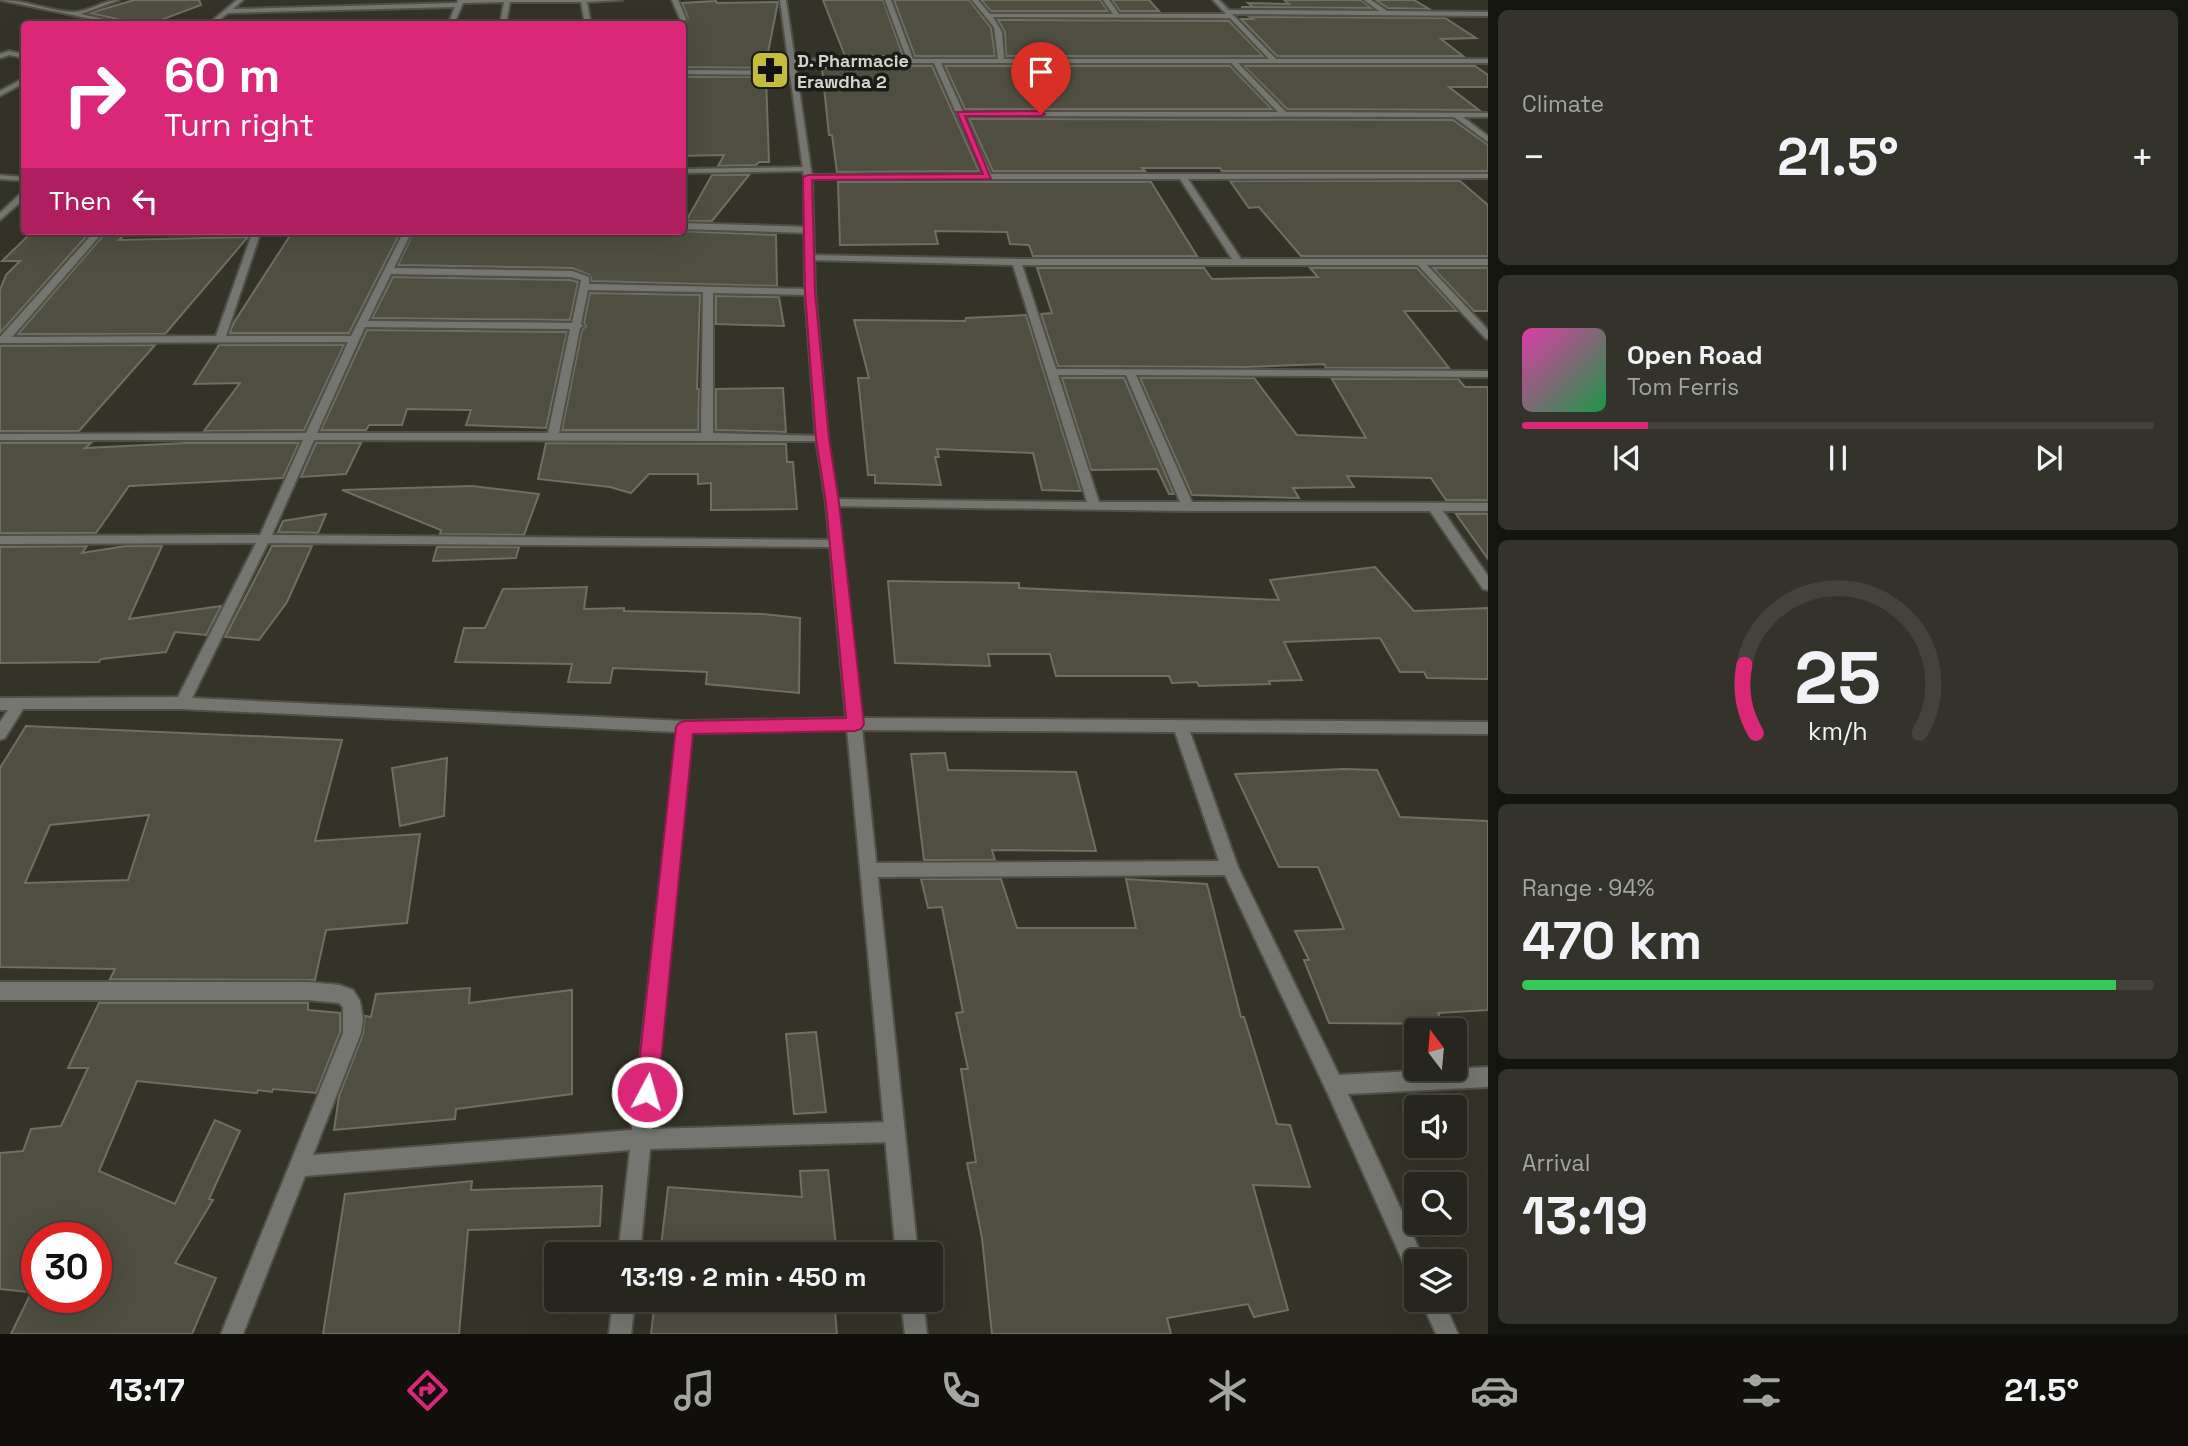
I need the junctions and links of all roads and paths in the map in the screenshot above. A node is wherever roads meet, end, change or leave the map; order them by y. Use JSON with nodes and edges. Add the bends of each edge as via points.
{"nodes":[{"id":1,"x":116,"y":0,"type":"edge"},
{"id":2,"x":240,"y":0,"type":"edge"},
{"id":3,"x":584,"y":0,"type":"edge"},
{"id":4,"x":619,"y":0,"type":"edge"},
{"id":5,"x":675,"y":0,"type":"edge"},
{"id":6,"x":783,"y":0,"type":"edge"},
{"id":7,"x":888,"y":0,"type":"edge"},
{"id":8,"x":975,"y":0,"type":"edge"},
{"id":9,"x":1106,"y":0,"type":"edge"},
{"id":10,"x":1216,"y":0,"type":"edge"},
{"id":11,"x":1367,"y":0,"type":"edge"},
{"id":12,"x":5,"y":1,"type":"edge"},
{"id":13,"x":507,"y":1,"type":"edge"},
{"id":14,"x":460,"y":2,"type":"edge"},
{"id":15,"x":1028,"y":8,"type":"dead end"},
{"id":16,"x":227,"y":11,"type":"junction"},
{"id":17,"x":1385,"y":13,"type":"junction"},
{"id":18,"x":1229,"y":14,"type":"junction"},
{"id":19,"x":1488,"y":14,"type":"edge"},
{"id":20,"x":74,"y":15,"type":"junction"},
{"id":21,"x":991,"y":15,"type":"junction"},
{"id":22,"x":1032,"y":15,"type":"junction"},
{"id":23,"x":1118,"y":16,"type":"junction"},
{"id":24,"x":106,"y":21,"type":"edge"},
{"id":25,"x":215,"y":21,"type":"edge"},
{"id":26,"x":453,"y":21,"type":"edge"},
{"id":27,"x":504,"y":21,"type":"edge"},
{"id":28,"x":588,"y":21,"type":"edge"},
{"id":29,"x":682,"y":21,"type":"edge"},
{"id":30,"x":0,"y":54,"type":"edge"},
{"id":31,"x":21,"y":55,"type":"edge"},
{"id":32,"x":1233,"y":61,"type":"junction"},
{"id":33,"x":1274,"y":61,"type":"junction"},
{"id":34,"x":1488,"y":61,"type":"edge"},
{"id":35,"x":911,"y":62,"type":"junction"},
{"id":36,"x":937,"y":62,"type":"junction"},
{"id":37,"x":1001,"y":62,"type":"junction"},
{"id":38,"x":792,"y":67,"type":"junction"},
{"id":39,"x":686,"y":72,"type":"edge"},
{"id":40,"x":21,"y":82,"type":"edge"},
{"id":41,"x":0,"y":94,"type":"edge"},
{"id":42,"x":960,"y":114,"type":"junction"},
{"id":43,"x":1283,"y":114,"type":"junction"},
{"id":44,"x":1455,"y":114,"type":"junction"},
{"id":45,"x":1488,"y":115,"type":"edge"},
{"id":46,"x":1488,"y":140,"type":"edge"},
{"id":47,"x":686,"y":171,"type":"edge"},
{"id":48,"x":807,"y":173,"type":"junction"},
{"id":49,"x":1182,"y":176,"type":"junction"},
{"id":50,"x":1488,"y":176,"type":"edge"},
{"id":51,"x":0,"y":177,"type":"edge"},
{"id":52,"x":988,"y":177,"type":"junction"},
{"id":53,"x":21,"y":179,"type":"edge"},
{"id":54,"x":21,"y":198,"type":"edge"},
{"id":55,"x":0,"y":217,"type":"edge"},
{"id":56,"x":686,"y":226,"type":"edge"},
{"id":57,"x":809,"y":230,"type":"junction"},
{"id":58,"x":96,"y":235,"type":"edge"},
{"id":59,"x":256,"y":235,"type":"edge"},
{"id":60,"x":406,"y":235,"type":"edge"},
{"id":61,"x":809,"y":257,"type":"junction"},
{"id":62,"x":1017,"y":261,"type":"junction"},
{"id":63,"x":1238,"y":262,"type":"junction"},
{"id":64,"x":1420,"y":262,"type":"junction"},
{"id":65,"x":1488,"y":262,"type":"edge"},
{"id":66,"x":388,"y":271,"type":"junction"},
{"id":67,"x":586,"y":286,"type":"junction"},
{"id":68,"x":708,"y":290,"type":"junction"},
{"id":69,"x":810,"y":292,"type":"junction"},
{"id":70,"x":362,"y":324,"type":"junction"},
{"id":71,"x":578,"y":326,"type":"junction"},
{"id":72,"x":1488,"y":336,"type":"edge"},
{"id":73,"x":220,"y":339,"type":"junction"},
{"id":74,"x":354,"y":339,"type":"junction"},
{"id":75,"x":2,"y":340,"type":"edge"},
{"id":76,"x":1052,"y":372,"type":"junction"},
{"id":77,"x":1130,"y":373,"type":"junction"},
{"id":78,"x":1488,"y":374,"type":"edge"},
{"id":79,"x":707,"y":436,"type":"junction"},
{"id":80,"x":0,"y":437,"type":"edge"},
{"id":81,"x":308,"y":438,"type":"junction"},
{"id":82,"x":552,"y":438,"type":"junction"},
{"id":83,"x":822,"y":439,"type":"junction"},
{"id":84,"x":832,"y":503,"type":"junction"},
{"id":85,"x":1094,"y":506,"type":"junction"},
{"id":86,"x":1188,"y":506,"type":"junction"},
{"id":87,"x":1434,"y":506,"type":"junction"},
{"id":88,"x":1488,"y":507,"type":"edge"},
{"id":89,"x":264,"y":539,"type":"junction"},
{"id":90,"x":0,"y":540,"type":"edge"},
{"id":91,"x":836,"y":544,"type":"junction"},
{"id":92,"x":1488,"y":586,"type":"edge"},
{"id":93,"x":182,"y":703,"type":"junction"},
{"id":94,"x":0,"y":704,"type":"edge"},
{"id":95,"x":19,"y":704,"type":"junction"},
{"id":96,"x":855,"y":724,"type":"junction"},
{"id":97,"x":685,"y":727,"type":"junction"},
{"id":98,"x":1181,"y":728,"type":"junction"},
{"id":99,"x":1488,"y":728,"type":"edge"},
{"id":100,"x":0,"y":734,"type":"edge"},
{"id":101,"x":1230,"y":868,"type":"junction"},
{"id":102,"x":869,"y":870,"type":"junction"},
{"id":103,"x":0,"y":991,"type":"edge"},
{"id":104,"x":1488,"y":1077,"type":"edge"},
{"id":105,"x":1334,"y":1085,"type":"junction"},
{"id":106,"x":893,"y":1132,"type":"junction"},
{"id":107,"x":642,"y":1139,"type":"junction"},
{"id":108,"x":301,"y":1166,"type":"junction"},
{"id":109,"x":630,"y":1242,"type":"edge"},
{"id":110,"x":906,"y":1242,"type":"edge"},
{"id":111,"x":1409,"y":1249,"type":"edge"},
{"id":112,"x":623,"y":1312,"type":"edge"},
{"id":113,"x":913,"y":1312,"type":"edge"},
{"id":114,"x":1437,"y":1312,"type":"edge"},
{"id":115,"x":232,"y":1334,"type":"edge"},
{"id":116,"x":620,"y":1334,"type":"edge"},
{"id":117,"x":916,"y":1334,"type":"edge"},
{"id":118,"x":1447,"y":1334,"type":"edge"}],
"edges":[{"from":1,"to":20,"type":"street"},
{"from":2,"to":16,"type":"street"},
{"from":3,"to":4,"type":"street"},
{"from":3,"to":13,"type":"street"},
{"from":3,"to":28,"type":"street"},
{"from":5,"to":29,"type":"street"},
{"from":6,"to":38,"type":"street"},
{"from":7,"to":35,"type":"street"},
{"from":8,"to":21,"type":"street"},
{"from":9,"to":23,"type":"street"},
{"from":10,"to":18,"type":"street"},
{"from":11,"to":17,"type":"street"},
{"from":12,"to":20,"type":"street"},
{"from":13,"to":14,"type":"street"},
{"from":13,"to":27,"type":"street"},
{"from":14,"to":16,"type":"street"},
{"from":14,"to":26,"type":"street"},
{"from":15,"to":22,"type":"street"},
{"from":16,"to":25,"type":"street"},
{"from":17,"to":18,"type":"street"},
{"from":17,"to":19,"type":"street"},
{"from":18,"to":23,"type":"street"},
{"from":18,"to":33,"type":"street"},
{"from":20,"to":24,"type":"street"},
{"from":21,"to":22,"type":"street"},
{"from":21,"to":37,"type":"street","via":[[1001,31]]},
{"from":22,"to":23,"type":"street"},
{"from":30,"to":31,"type":"street"},
{"from":32,"to":33,"type":"street"},
{"from":32,"to":37,"type":"street"},
{"from":32,"to":43,"type":"street"},
{"from":33,"to":34,"type":"street"},
{"from":35,"to":36,"type":"street"},
{"from":35,"to":38,"type":"street"},
{"from":36,"to":37,"type":"street"},
{"from":36,"to":42,"type":"street"},
{"from":38,"to":39,"type":"street"},
{"from":38,"to":48,"type":"street"},
{"from":40,"to":41,"type":"street"},
{"from":42,"to":43,"type":"street"},
{"from":42,"to":52,"type":"street"},
{"from":43,"to":44,"type":"street"},
{"from":44,"to":45,"type":"street"},
{"from":44,"to":46,"type":"street"},
{"from":47,"to":48,"type":"street"},
{"from":48,"to":52,"type":"street"},
{"from":48,"to":57,"type":"street"},
{"from":49,"to":50,"type":"street"},
{"from":49,"to":52,"type":"street"},
{"from":49,"to":63,"type":"street"},
{"from":51,"to":53,"type":"street"},
{"from":54,"to":55,"type":"street"},
{"from":56,"to":57,"type":"street"},
{"from":57,"to":61,"type":"street"},
{"from":58,"to":75,"type":"street"},
{"from":59,"to":73,"type":"street"},
{"from":60,"to":66,"type":"street"},
{"from":61,"to":62,"type":"street"},
{"from":61,"to":69,"type":"street"},
{"from":62,"to":63,"type":"street"},
{"from":62,"to":76,"type":"street"},
{"from":63,"to":64,"type":"street"},
{"from":64,"to":65,"type":"street"},
{"from":64,"to":72,"type":"street"},
{"from":66,"to":67,"type":"street","via":[[572,274],[586,279]]},
{"from":66,"to":70,"type":"street"},
{"from":67,"to":68,"type":"street"},
{"from":67,"to":71,"type":"street"},
{"from":68,"to":69,"type":"street"},
{"from":68,"to":79,"type":"street"},
{"from":69,"to":83,"type":"street"},
{"from":70,"to":71,"type":"street"},
{"from":70,"to":74,"type":"street"},
{"from":71,"to":82,"type":"street"},
{"from":73,"to":74,"type":"street"},
{"from":73,"to":75,"type":"street"},
{"from":74,"to":81,"type":"street"},
{"from":76,"to":77,"type":"street"},
{"from":76,"to":85,"type":"street"},
{"from":77,"to":78,"type":"street"},
{"from":77,"to":86,"type":"street"},
{"from":79,"to":82,"type":"street"},
{"from":79,"to":83,"type":"street"},
{"from":80,"to":81,"type":"street"},
{"from":81,"to":82,"type":"street"},
{"from":81,"to":89,"type":"street"},
{"from":83,"to":84,"type":"street"},
{"from":84,"to":85,"type":"street"},
{"from":84,"to":91,"type":"street"},
{"from":85,"to":86,"type":"street"},
{"from":86,"to":87,"type":"street"},
{"from":87,"to":88,"type":"street"},
{"from":87,"to":92,"type":"street"},
{"from":89,"to":90,"type":"street"},
{"from":89,"to":91,"type":"street"},
{"from":89,"to":93,"type":"street"},
{"from":91,"to":96,"type":"street"},
{"from":93,"to":95,"type":"street"},
{"from":93,"to":97,"type":"street"},
{"from":94,"to":95,"type":"street"},
{"from":95,"to":100,"type":"street"},
{"from":96,"to":97,"type":"street"},
{"from":96,"to":98,"type":"street"},
{"from":96,"to":102,"type":"street"},
{"from":97,"to":107,"type":"street"},
{"from":98,"to":99,"type":"street"},
{"from":98,"to":101,"type":"street"},
{"from":101,"to":102,"type":"street"},
{"from":101,"to":105,"type":"street"},
{"from":102,"to":106,"type":"street"},
{"from":103,"to":108,"type":"street","via":[[345,994],[356,1011],[352,1033]]},
{"from":104,"to":105,"type":"street"},
{"from":105,"to":111,"type":"street"},
{"from":106,"to":107,"type":"street"},
{"from":106,"to":110,"type":"street"},
{"from":107,"to":108,"type":"street"},
{"from":107,"to":109,"type":"street"},
{"from":108,"to":115,"type":"street"},
{"from":112,"to":116,"type":"street"},
{"from":113,"to":117,"type":"street"},
{"from":114,"to":118,"type":"street"}]}
